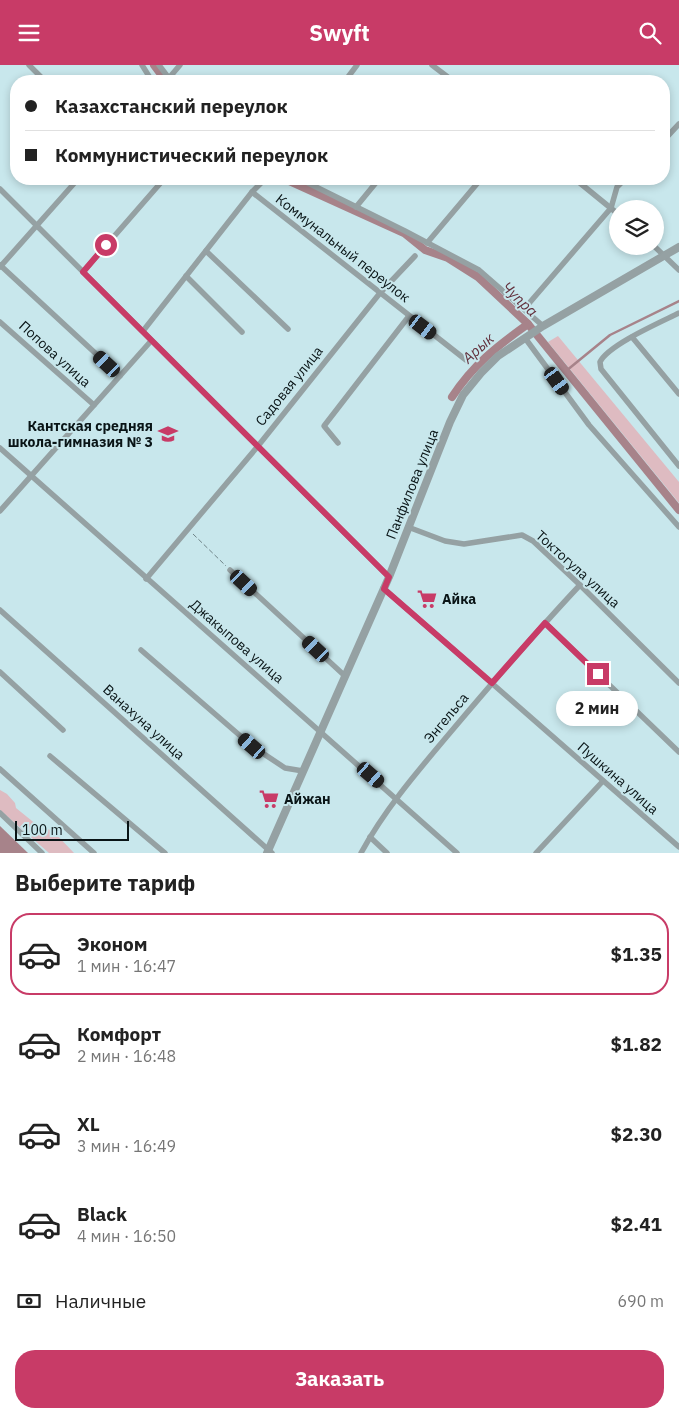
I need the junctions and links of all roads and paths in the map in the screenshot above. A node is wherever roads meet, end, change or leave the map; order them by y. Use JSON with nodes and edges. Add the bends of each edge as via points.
{"nodes":[{"id":1,"x":29,"y":65,"type":"edge"},
{"id":2,"x":357,"y":65,"type":"edge"},
{"id":3,"x":432,"y":65,"type":"edge"},
{"id":4,"x":39,"y":75,"type":"edge"},
{"id":5,"x":349,"y":75,"type":"edge"},
{"id":6,"x":444,"y":75,"type":"edge"},
{"id":7,"x":679,"y":124,"type":"edge"},
{"id":8,"x":670,"y":133,"type":"edge"},
{"id":9,"x":73,"y":185,"type":"edge"},
{"id":10,"x":159,"y":185,"type":"edge"},
{"id":11,"x":259,"y":185,"type":"edge"},
{"id":12,"x":312,"y":185,"type":"edge"},
{"id":13,"x":374,"y":185,"type":"edge"},
{"id":14,"x":476,"y":185,"type":"edge"},
{"id":15,"x":581,"y":185,"type":"edge"},
{"id":16,"x":619,"y":185,"type":"edge"},
{"id":17,"x":0,"y":189,"type":"edge"},
{"id":18,"x":252,"y":192,"type":"junction"},
{"id":19,"x":613,"y":200,"type":"edge"},
{"id":20,"x":356,"y":207,"type":"junction"},
{"id":21,"x":609,"y":207,"type":"edge"},
{"id":22,"x":609,"y":209,"type":"edge"},
{"id":23,"x":36,"y":225,"type":"junction"},
{"id":24,"x":427,"y":243,"type":"junction"},
{"id":25,"x":679,"y":247,"type":"edge"},
{"id":26,"x":206,"y":251,"type":"junction"},
{"id":27,"x":415,"y":256,"type":"dead end"},
{"id":28,"x":665,"y":256,"type":"junction"},
{"id":29,"x":0,"y":266,"type":"edge"},
{"id":30,"x":679,"y":270,"type":"edge"},
{"id":31,"x":83,"y":272,"type":"junction"},
{"id":32,"x":186,"y":276,"type":"junction"},
{"id":33,"x":380,"y":293,"type":"junction"},
{"id":34,"x":525,"y":308,"type":"junction"},
{"id":35,"x":679,"y":313,"type":"edge"},
{"id":36,"x":409,"y":316,"type":"junction"},
{"id":37,"x":0,"y":321,"type":"edge"},
{"id":38,"x":543,"y":326,"type":"junction"},
{"id":39,"x":288,"y":329,"type":"dead end"},
{"id":40,"x":143,"y":331,"type":"junction"},
{"id":41,"x":242,"y":332,"type":"dead end"},
{"id":42,"x":632,"y":337,"type":"junction"},
{"id":43,"x":525,"y":338,"type":"junction"},
{"id":44,"x":151,"y":341,"type":"junction"},
{"id":45,"x":466,"y":360,"type":"dead end"},
{"id":46,"x":120,"y":376,"type":"junction"},
{"id":47,"x":679,"y":394,"type":"edge"},
{"id":48,"x":94,"y":405,"type":"junction"},
{"id":49,"x":338,"y":443,"type":"dead end"},
{"id":50,"x":258,"y":446,"type":"junction"},
{"id":51,"x":0,"y":449,"type":"edge"},
{"id":52,"x":679,"y":466,"type":"edge"},
{"id":53,"x":31,"y":475,"type":"junction"},
{"id":54,"x":0,"y":511,"type":"edge"},
{"id":55,"x":408,"y":527,"type":"junction"},
{"id":56,"x":679,"y":527,"type":"edge"},
{"id":57,"x":188,"y":529,"type":"junction"},
{"id":58,"x":230,"y":570,"type":"joint"},
{"id":59,"x":389,"y":577,"type":"junction"},
{"id":60,"x":146,"y":579,"type":"junction"},
{"id":61,"x":580,"y":585,"type":"junction"},
{"id":62,"x":384,"y":589,"type":"junction"},
{"id":63,"x":0,"y":610,"type":"edge"},
{"id":64,"x":545,"y":623,"type":"junction"},
{"id":65,"x":141,"y":650,"type":"dead end"},
{"id":66,"x":0,"y":672,"type":"edge"},
{"id":67,"x":345,"y":676,"type":"junction"},
{"id":68,"x":492,"y":683,"type":"junction"},
{"id":69,"x":679,"y":683,"type":"edge"},
{"id":70,"x":63,"y":731,"type":"dead end"},
{"id":71,"x":321,"y":731,"type":"junction"},
{"id":72,"x":679,"y":752,"type":"edge"},
{"id":73,"x":50,"y":755,"type":"dead end"},
{"id":74,"x":0,"y":769,"type":"edge"},
{"id":75,"x":303,"y":771,"type":"junction"},
{"id":76,"x":603,"y":781,"type":"junction"},
{"id":77,"x":396,"y":797,"type":"junction"},
{"id":78,"x":0,"y":813,"type":"edge"},
{"id":79,"x":370,"y":837,"type":"junction"},
{"id":80,"x":679,"y":847,"type":"edge"},
{"id":81,"x":269,"y":852,"type":"edge"},
{"id":82,"x":42,"y":853,"type":"edge"},
{"id":83,"x":94,"y":853,"type":"edge"},
{"id":84,"x":164,"y":853,"type":"edge"},
{"id":85,"x":361,"y":853,"type":"edge"},
{"id":86,"x":387,"y":853,"type":"edge"},
{"id":87,"x":457,"y":853,"type":"edge"},
{"id":88,"x":536,"y":853,"type":"edge"}],
"edges":[{"from":1,"to":4,"type":"street"},
{"from":2,"to":5,"type":"street"},
{"from":3,"to":6,"type":"street"},
{"from":7,"to":8,"type":"street"},
{"from":9,"to":23,"type":"street"},
{"from":10,"to":31,"type":"street"},
{"from":11,"to":18,"type":"street"},
{"from":12,"to":20,"type":"street"},
{"from":13,"to":20,"type":"street"},
{"from":14,"to":24,"type":"street"},
{"from":15,"to":21,"type":"street"},
{"from":16,"to":19,"type":"street"},
{"from":17,"to":23,"type":"street"},
{"from":18,"to":26,"type":"street"},
{"from":18,"to":33,"type":"street","name":"Коммунальный переулок"},
{"from":20,"to":24,"type":"street"},
{"from":22,"to":34,"type":"street"},
{"from":23,"to":29,"type":"street"},
{"from":23,"to":31,"type":"street"},
{"from":24,"to":34,"type":"street","via":[[479,270]]},
{"from":25,"to":28,"type":"street","name":"Панфилова улица"},
{"from":26,"to":32,"type":"street"},
{"from":26,"to":39,"type":"street"},
{"from":27,"to":33,"type":"street","name":"Садовая улица"},
{"from":28,"to":30,"type":"street"},
{"from":28,"to":38,"type":"street","name":"Панфилова улица"},
{"from":29,"to":46,"type":"street"},
{"from":31,"to":40,"type":"street"},
{"from":32,"to":40,"type":"street"},
{"from":32,"to":41,"type":"street"},
{"from":33,"to":36,"type":"street","name":"Коммунальный переулок"},
{"from":33,"to":50,"type":"street","name":"Садовая улица"},
{"from":34,"to":38,"type":"street"},
{"from":35,"to":42,"type":"street"},
{"from":36,"to":45,"type":"street","name":"Коммунальный переулок"},
{"from":36,"to":49,"type":"street","via":[[324,426]]},
{"from":37,"to":48,"type":"street","name":"Попова улица"},
{"from":38,"to":43,"type":"street","name":"Панфилова улица"},
{"from":40,"to":44,"type":"street"},
{"from":42,"to":47,"type":"street"},
{"from":42,"to":52,"type":"street","via":[[603,356],[600,362],[602,369]]},
{"from":43,"to":55,"type":"street","name":"Панфилова улица","via":[[498,355],[463,395]]},
{"from":43,"to":56,"type":"street","via":[[589,425]]},
{"from":44,"to":46,"type":"street"},
{"from":44,"to":50,"type":"street"},
{"from":46,"to":48,"type":"street"},
{"from":48,"to":53,"type":"street"},
{"from":50,"to":57,"type":"street","name":"Садовая улица"},
{"from":50,"to":59,"type":"street"},
{"from":51,"to":53,"type":"street","name":"Джакыпова улица"},
{"from":53,"to":54,"type":"street"},
{"from":53,"to":60,"type":"street","name":"Джакыпова улица"},
{"from":55,"to":59,"type":"street","name":"Панфилова улица"},
{"from":55,"to":61,"type":"street","name":"Токтогула улица","via":[[445,541],[464,543],[522,535],[533,541]]},
{"from":57,"to":58,"type":"path"},
{"from":57,"to":60,"type":"street","name":"Садовая улица"},
{"from":58,"to":67,"type":"street"},
{"from":59,"to":62,"type":"street","name":"Панфилова улица"},
{"from":60,"to":71,"type":"street","name":"Джакыпова улица"},
{"from":61,"to":64,"type":"street","name":"Энгельса"},
{"from":61,"to":69,"type":"street","name":"Токтогула улица"},
{"from":62,"to":67,"type":"street","name":"Панфилова улица"},
{"from":62,"to":68,"type":"street","name":"Пушкина улица"},
{"from":63,"to":81,"type":"street","name":"Ванахуна улица"},
{"from":64,"to":68,"type":"street","name":"Энгельса"},
{"from":64,"to":72,"type":"street"},
{"from":65,"to":75,"type":"street","via":[[252,746],[285,768]]},
{"from":66,"to":70,"type":"street"},
{"from":67,"to":71,"type":"street","name":"Панфилова улица"},
{"from":68,"to":76,"type":"street","name":"Пушкина улица"},
{"from":68,"to":77,"type":"street","name":"Энгельса"},
{"from":71,"to":75,"type":"street","name":"Панфилова улица"},
{"from":71,"to":77,"type":"street","name":"Джакыпова улица"},
{"from":73,"to":84,"type":"street"},
{"from":74,"to":83,"type":"street"},
{"from":75,"to":81,"type":"street","name":"Панфилова улица"},
{"from":76,"to":80,"type":"street","name":"Пушкина улица"},
{"from":76,"to":88,"type":"street"},
{"from":77,"to":79,"type":"street","name":"Энгельса"},
{"from":77,"to":87,"type":"street","name":"Джакыпова улица"},
{"from":78,"to":82,"type":"street"},
{"from":79,"to":85,"type":"street","name":"Энгельса"},
{"from":79,"to":86,"type":"street"}]}
